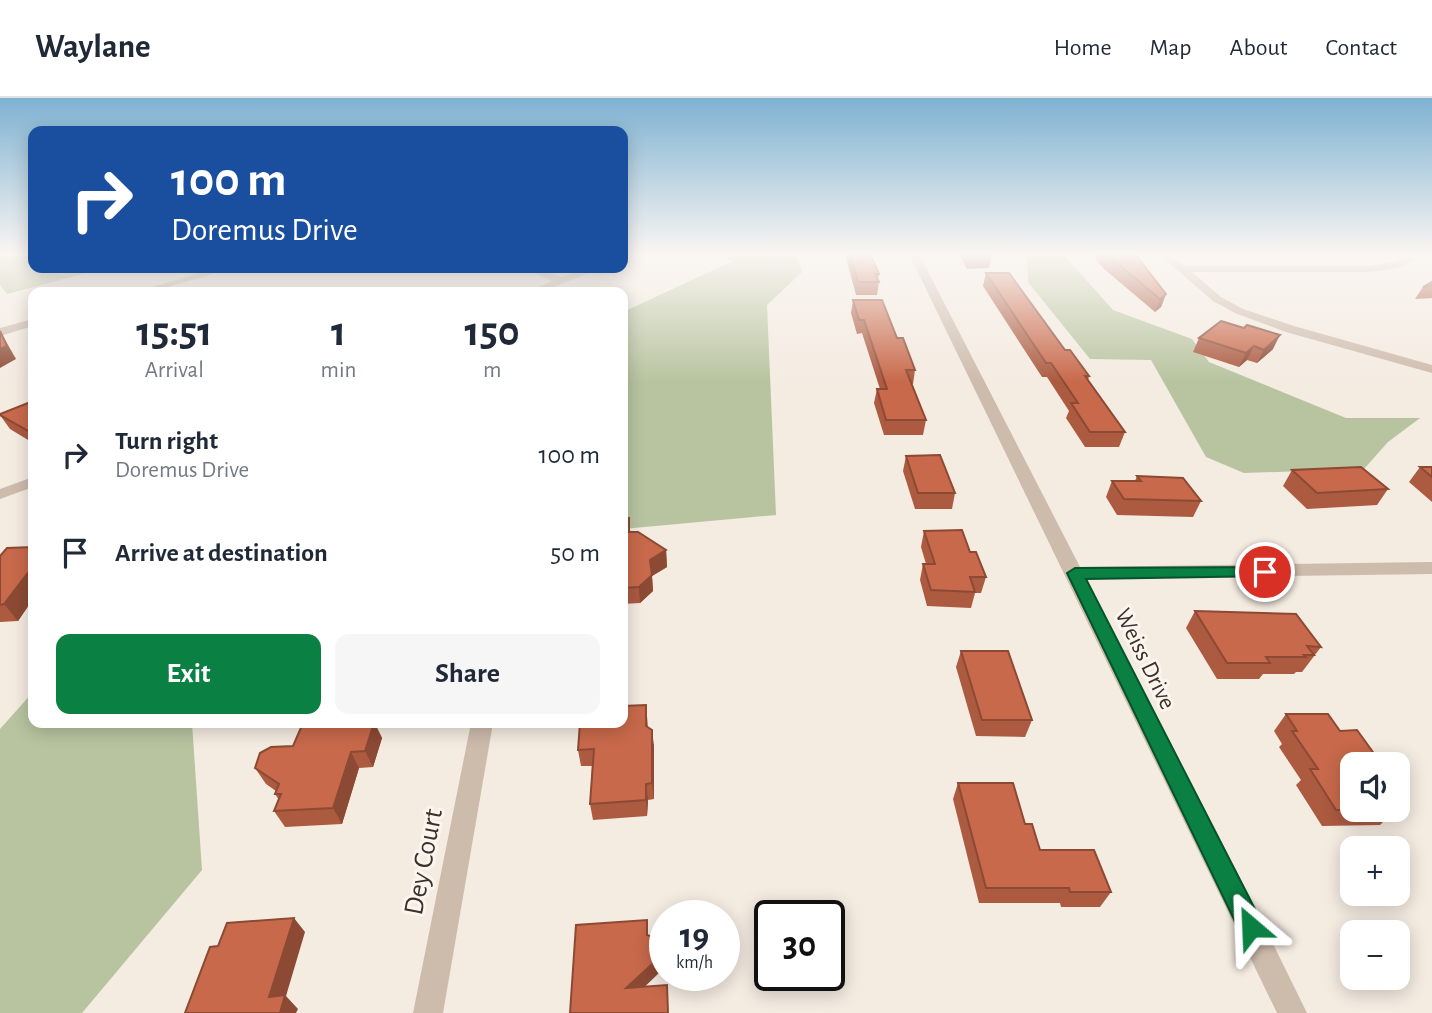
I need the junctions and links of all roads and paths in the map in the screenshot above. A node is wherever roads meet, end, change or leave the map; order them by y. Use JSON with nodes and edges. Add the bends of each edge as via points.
{"nodes":[{"id":1,"x":936,"y":297,"type":"edge"},
{"id":2,"x":1215,"y":297,"type":"edge"},
{"id":3,"x":28,"y":324,"type":"edge"},
{"id":4,"x":0,"y":332,"type":"edge"},
{"id":5,"x":1432,"y":369,"type":"edge"},
{"id":6,"x":28,"y":484,"type":"edge"},
{"id":7,"x":0,"y":494,"type":"edge"},
{"id":8,"x":1432,"y":568,"type":"edge"},
{"id":9,"x":1075,"y":573,"type":"junction"},
{"id":10,"x":481,"y":728,"type":"edge"},
{"id":11,"x":428,"y":1013,"type":"edge"},
{"id":12,"x":1292,"y":1013,"type":"edge"}],
"edges":[{"from":1,"to":9,"type":"street","name":"Weiss Drive"},
{"from":2,"to":5,"type":"street","via":[[1248,315]]},
{"from":3,"to":4,"type":"street"},
{"from":6,"to":7,"type":"street"},
{"from":8,"to":9,"type":"street"},
{"from":9,"to":12,"type":"street","name":"Weiss Drive"},
{"from":10,"to":11,"type":"street","name":"Dey Court"}]}
